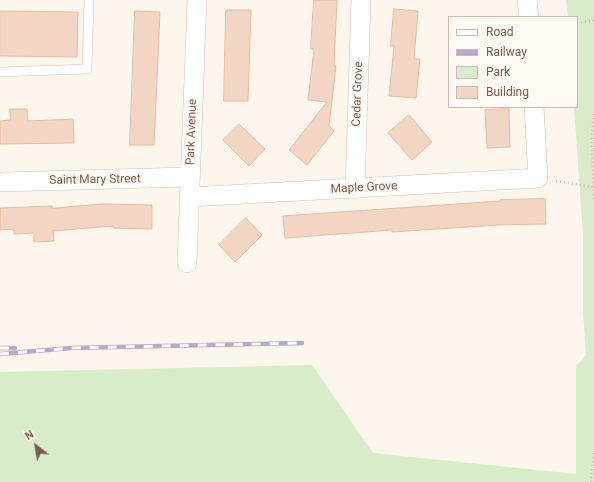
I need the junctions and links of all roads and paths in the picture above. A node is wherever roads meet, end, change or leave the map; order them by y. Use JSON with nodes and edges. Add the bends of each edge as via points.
{"nodes":[{"id":1,"x":89,"y":0,"type":"edge"},
{"id":2,"x":197,"y":0,"type":"edge"},
{"id":3,"x":361,"y":0,"type":"edge"},
{"id":4,"x":527,"y":0,"type":"edge"},
{"id":5,"x":528,"y":16,"type":"edge"},
{"id":6,"x":594,"y":20,"type":"edge"},
{"id":7,"x":578,"y":23,"type":"edge"},
{"id":8,"x":0,"y":72,"type":"edge"},
{"id":9,"x":534,"y":108,"type":"edge"},
{"id":10,"x":594,"y":114,"type":"edge"},
{"id":11,"x":190,"y":177,"type":"junction"},
{"id":12,"x":538,"y":178,"type":"junction"},
{"id":13,"x":0,"y":182,"type":"edge"},
{"id":14,"x":593,"y":187,"type":"edge"},
{"id":15,"x":355,"y":189,"type":"junction"},
{"id":16,"x":190,"y":197,"type":"junction"},
{"id":17,"x":594,"y":202,"type":"edge"},
{"id":18,"x":187,"y":263,"type":"dead end"},
{"id":19,"x":594,"y":452,"type":"edge"},
{"id":20,"x":591,"y":482,"type":"edge"}],
"edges":[{"from":1,"to":8,"type":"lane","via":[[87,70]]},
{"from":2,"to":11,"type":"street","name":"Park Avenue"},
{"from":3,"to":15,"type":"street","name":"Cedar Grove"},
{"from":4,"to":5,"type":"street"},
{"from":6,"to":7,"type":"path"},
{"from":9,"to":12,"type":"street"},
{"from":10,"to":14,"type":"path"},
{"from":11,"to":13,"type":"street","name":"Saint Mary Street"},
{"from":11,"to":16,"type":"street","name":"Park Avenue"},
{"from":12,"to":14,"type":"path"},
{"from":12,"to":15,"type":"street","name":"Maple Grove"},
{"from":14,"to":17,"type":"path"},
{"from":15,"to":16,"type":"street","name":"Maple Grove"},
{"from":16,"to":18,"type":"street","name":"Park Avenue"},
{"from":19,"to":20,"type":"path"}]}
